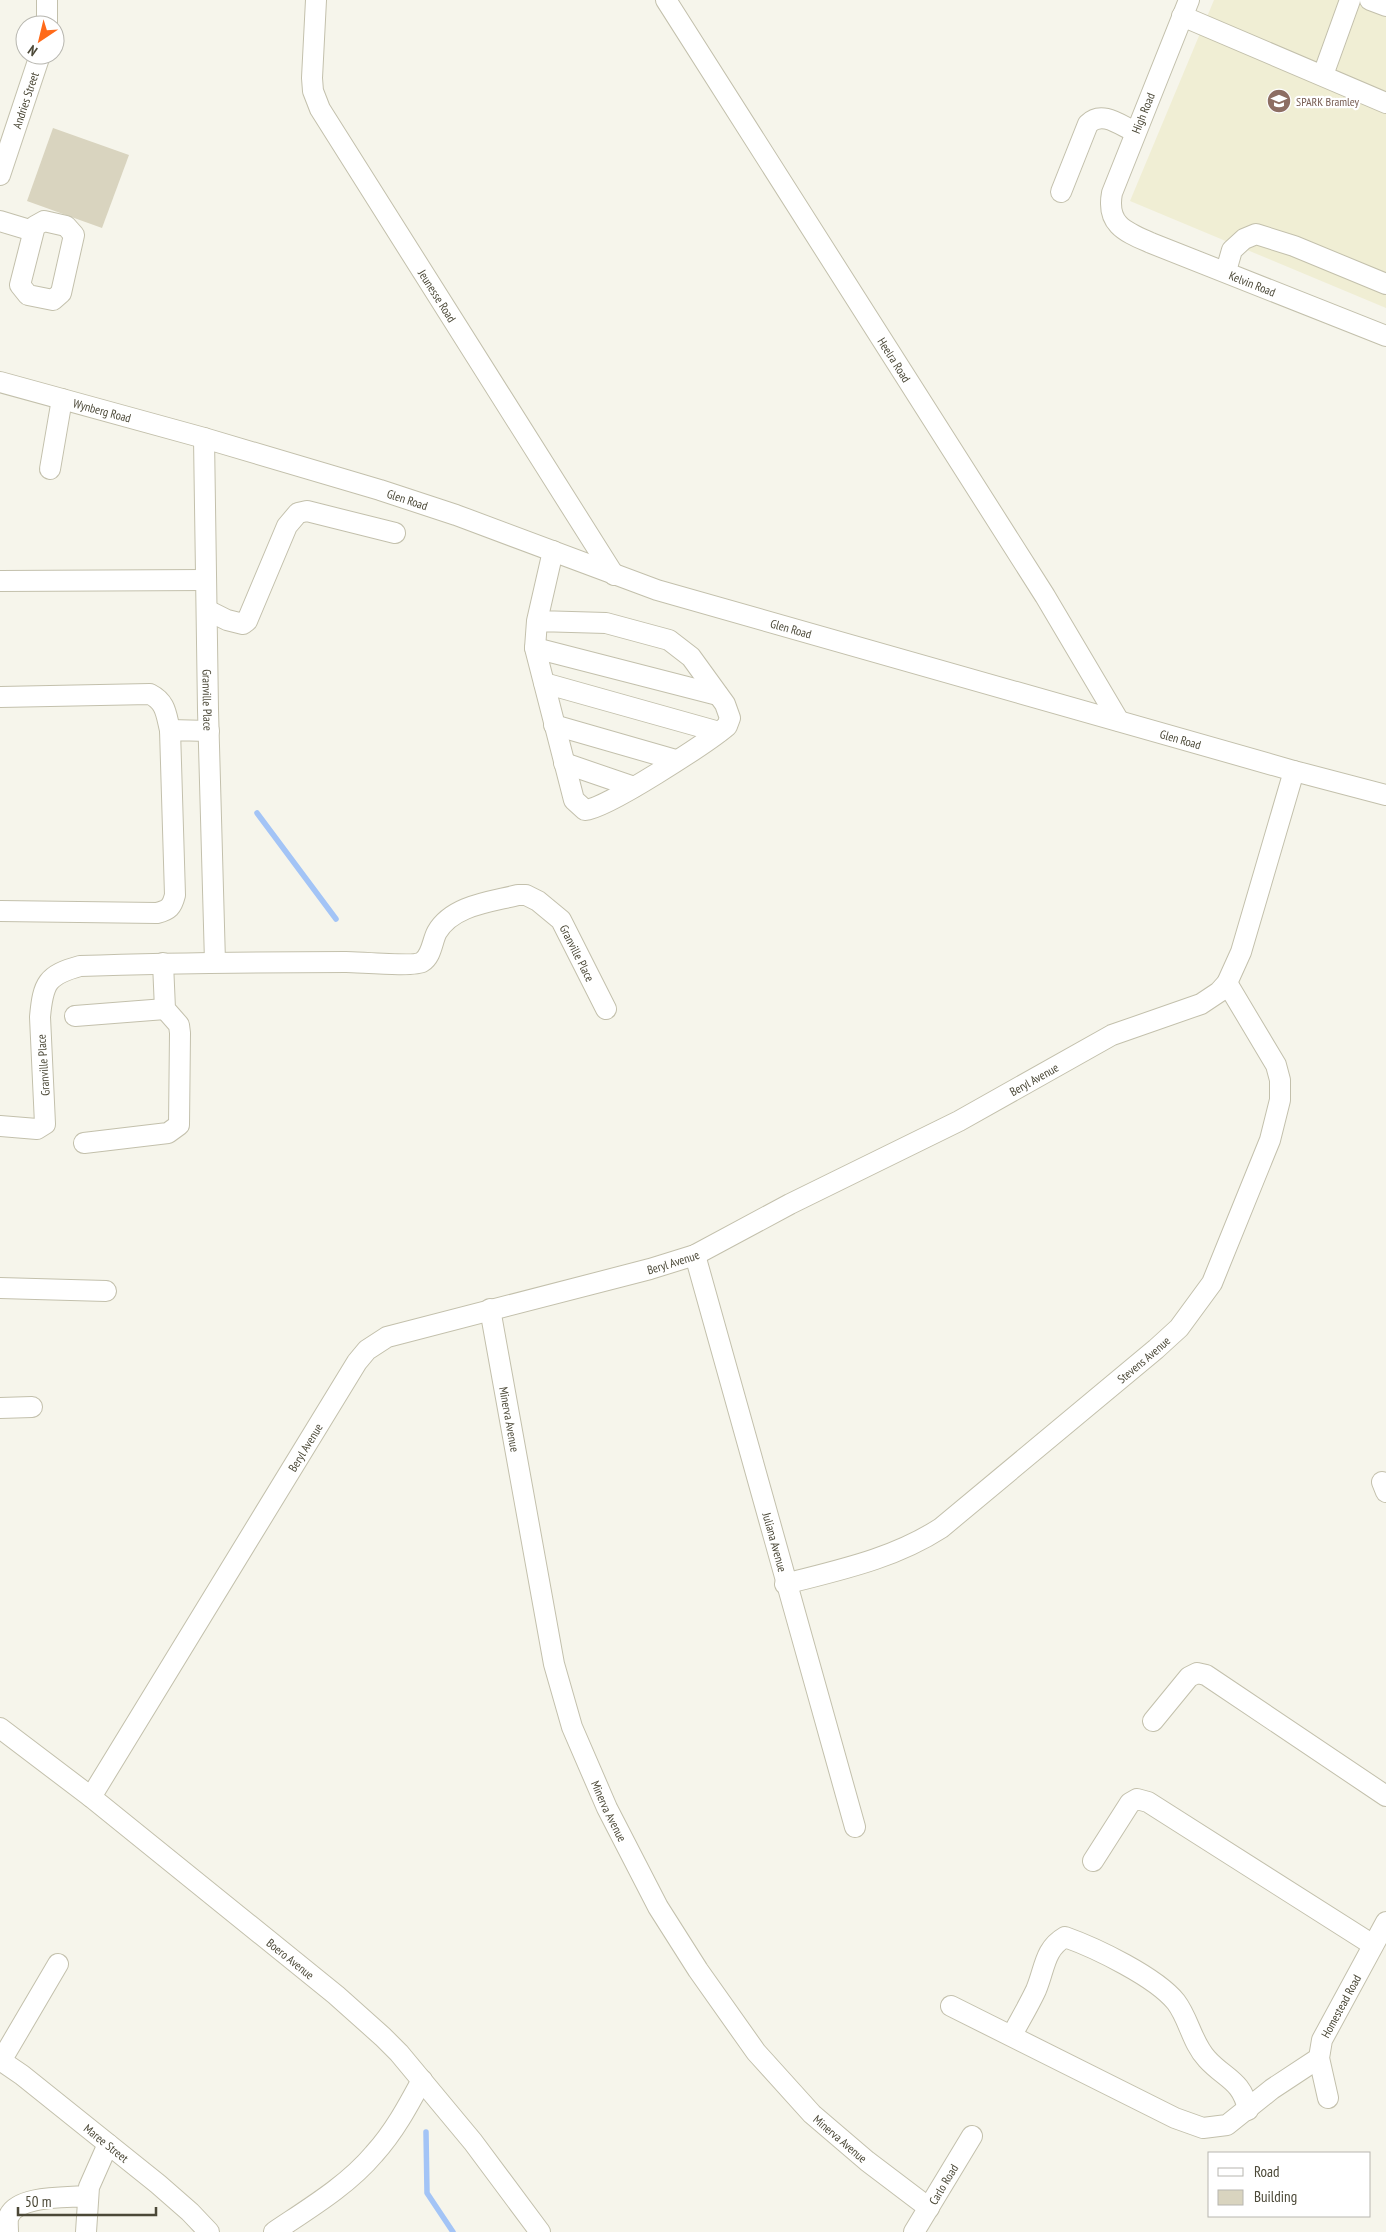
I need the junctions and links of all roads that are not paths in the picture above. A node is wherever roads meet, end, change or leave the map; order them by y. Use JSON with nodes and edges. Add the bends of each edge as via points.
{"nodes":[{"id":1,"x":47,"y":0,"type":"edge"},
{"id":2,"x":316,"y":0,"type":"edge"},
{"id":3,"x":666,"y":0,"type":"edge"},
{"id":4,"x":1350,"y":0,"type":"edge"},
{"id":5,"x":1370,"y":0,"type":"edge"},
{"id":6,"x":1386,"y":6,"type":"edge"},
{"id":7,"x":1186,"y":8,"type":"edge"},
{"id":8,"x":47,"y":15,"type":"edge"},
{"id":9,"x":37,"y":65,"type":"edge"},
{"id":10,"x":1323,"y":75,"type":"junction"},
{"id":11,"x":1386,"y":103,"type":"edge"},
{"id":12,"x":1136,"y":132,"type":"junction"},
{"id":13,"x":0,"y":175,"type":"edge"},
{"id":14,"x":1061,"y":192,"type":"dead end"},
{"id":15,"x":0,"y":221,"type":"edge"},
{"id":16,"x":1120,"y":226,"type":"joint"},
{"id":17,"x":34,"y":230,"type":"dead end"},
{"id":18,"x":1226,"y":271,"type":"junction"},
{"id":19,"x":1386,"y":284,"type":"edge"},
{"id":20,"x":1386,"y":336,"type":"edge"},
{"id":21,"x":0,"y":382,"type":"edge"},
{"id":22,"x":62,"y":399,"type":"junction"},
{"id":23,"x":204,"y":438,"type":"junction"},
{"id":24,"x":50,"y":469,"type":"dead end"},
{"id":25,"x":395,"y":533,"type":"dead end"},
{"id":26,"x":553,"y":551,"type":"junction"},
{"id":27,"x":614,"y":575,"type":"junction"},
{"id":28,"x":206,"y":580,"type":"junction"},
{"id":29,"x":0,"y":581,"type":"edge"},
{"id":30,"x":206,"y":610,"type":"junction"},
{"id":31,"x":537,"y":621,"type":"junction"},
{"id":32,"x":535,"y":648,"type":"junction"},
{"id":33,"x":544,"y":683,"type":"junction"},
{"id":34,"x":718,"y":695,"type":"junction"},
{"id":35,"x":0,"y":696,"type":"edge"},
{"id":36,"x":1119,"y":721,"type":"junction"},
{"id":37,"x":554,"y":725,"type":"junction"},
{"id":38,"x":170,"y":730,"type":"junction"},
{"id":39,"x":209,"y":731,"type":"junction"},
{"id":40,"x":719,"y":732,"type":"junction"},
{"id":41,"x":676,"y":760,"type":"junction"},
{"id":42,"x":564,"y":763,"type":"junction"},
{"id":43,"x":1294,"y":771,"type":"junction"},
{"id":44,"x":634,"y":787,"type":"junction"},
{"id":45,"x":1386,"y":795,"type":"edge"},
{"id":46,"x":0,"y":911,"type":"edge"},
{"id":47,"x":215,"y":962,"type":"junction"},
{"id":48,"x":163,"y":963,"type":"junction"},
{"id":49,"x":1227,"y":983,"type":"junction"},
{"id":50,"x":165,"y":1009,"type":"junction"},
{"id":51,"x":606,"y":1009,"type":"dead end"},
{"id":52,"x":75,"y":1016,"type":"dead end"},
{"id":53,"x":0,"y":1126,"type":"edge"},
{"id":54,"x":84,"y":1143,"type":"dead end"},
{"id":55,"x":695,"y":1255,"type":"junction"},
{"id":56,"x":0,"y":1288,"type":"edge"},
{"id":57,"x":106,"y":1291,"type":"dead end"},
{"id":58,"x":490,"y":1309,"type":"junction"},
{"id":59,"x":32,"y":1407,"type":"dead end"},
{"id":60,"x":0,"y":1408,"type":"edge"},
{"id":61,"x":785,"y":1584,"type":"junction"},
{"id":62,"x":1153,"y":1721,"type":"dead end"},
{"id":63,"x":0,"y":1728,"type":"edge"},
{"id":64,"x":1386,"y":1796,"type":"edge"},
{"id":65,"x":91,"y":1797,"type":"junction"},
{"id":66,"x":855,"y":1828,"type":"dead end"},
{"id":67,"x":1093,"y":1861,"type":"dead end"},
{"id":68,"x":1386,"y":1922,"type":"edge"},
{"id":69,"x":1373,"y":1945,"type":"junction"},
{"id":70,"x":58,"y":1964,"type":"dead end"},
{"id":71,"x":951,"y":2006,"type":"dead end"},
{"id":72,"x":1012,"y":2035,"type":"junction"},
{"id":73,"x":1319,"y":2058,"type":"junction"},
{"id":74,"x":1,"y":2060,"type":"edge"},
{"id":75,"x":422,"y":2080,"type":"junction"},
{"id":76,"x":1328,"y":2098,"type":"dead end"},
{"id":77,"x":1248,"y":2110,"type":"junction"},
{"id":78,"x":972,"y":2136,"type":"dead end"},
{"id":79,"x":108,"y":2144,"type":"junction"},
{"id":80,"x":87,"y":2196,"type":"junction"},
{"id":81,"x":929,"y":2208,"type":"junction"},
{"id":82,"x":8,"y":2232,"type":"edge"},
{"id":83,"x":86,"y":2232,"type":"edge"},
{"id":84,"x":209,"y":2232,"type":"edge"},
{"id":85,"x":274,"y":2232,"type":"edge"},
{"id":86,"x":540,"y":2232,"type":"edge"},
{"id":87,"x":914,"y":2232,"type":"edge"}],
"edges":[{"from":1,"to":8,"type":"street"},
{"from":2,"to":27,"type":"street","name":"Jeunesse Road","via":[[312,78],[320,109]]},
{"from":3,"to":36,"type":"street","name":"Heelra Road","via":[[1044,596]]},
{"from":4,"to":10,"type":"street"},
{"from":5,"to":6,"type":"street"},
{"from":7,"to":10,"type":"street"},
{"from":7,"to":12,"type":"street","name":"High Road"},
{"from":9,"to":13,"type":"street","name":"Andries Street"},
{"from":10,"to":11,"type":"street"},
{"from":12,"to":14,"type":"street","via":[[1101,117],[1094,118],[1088,124]]},
{"from":12,"to":16,"type":"street","name":"High Road","via":[[1110,204],[1114,219]]},
{"from":15,"to":17,"type":"street"},
{"from":16,"to":18,"type":"street","name":"Kelvin Road","via":[[1151,244]]},
{"from":18,"to":19,"type":"street","via":[[1232,250],[1256,234]]},
{"from":18,"to":20,"type":"street","name":"Kelvin Road"},
{"from":21,"to":22,"type":"street","name":"Wynberg Road"},
{"from":22,"to":23,"type":"street","name":"Wynberg Road"},
{"from":22,"to":24,"type":"street"},
{"from":23,"to":26,"type":"street","name":"Glen Road","via":[[380,490]]},
{"from":23,"to":28,"type":"street","name":"Granville Place"},
{"from":25,"to":30,"type":"street","via":[[308,511],[298,513],[286,526],[248,621],[236,623]]},
{"from":26,"to":27,"type":"street","name":"Glen Road"},
{"from":26,"to":31,"type":"street"},
{"from":27,"to":36,"type":"street","name":"Glen Road","via":[[843,644]]},
{"from":28,"to":29,"type":"street"},
{"from":28,"to":30,"type":"street","name":"Granville Place"},
{"from":30,"to":39,"type":"street","name":"Granville Place"},
{"from":31,"to":32,"type":"street"},
{"from":31,"to":34,"type":"street","via":[[606,623],[669,640],[691,657]]},
{"from":32,"to":33,"type":"street"},
{"from":32,"to":34,"type":"street"},
{"from":33,"to":37,"type":"street"},
{"from":33,"to":40,"type":"street"},
{"from":34,"to":40,"type":"street","via":[[729,710],[730,718]]},
{"from":35,"to":38,"type":"street","via":[[150,694],[164,705]]},
{"from":36,"to":43,"type":"street","name":"Glen Road"},
{"from":37,"to":41,"type":"street"},
{"from":37,"to":42,"type":"street"},
{"from":38,"to":39,"type":"street"},
{"from":38,"to":46,"type":"street","via":[[175,895],[172,906],[157,913]]},
{"from":39,"to":47,"type":"street","name":"Granville Place"},
{"from":40,"to":41,"type":"street"},
{"from":41,"to":44,"type":"street"},
{"from":42,"to":44,"type":"street"},
{"from":42,"to":44,"type":"street","via":[[574,800],[585,810],[600,806]]},
{"from":43,"to":45,"type":"street","name":"Glen Road"},
{"from":43,"to":49,"type":"street","name":"Beryl Avenue","via":[[1241,952]]},
{"from":47,"to":48,"type":"street","name":"Granville Place"},
{"from":47,"to":51,"type":"street","name":"Granville Place","via":[[416,964],[428,955],[437,933],[451,916],[526,895],[561,920]]},
{"from":48,"to":50,"type":"street"},
{"from":48,"to":53,"type":"street","name":"Granville Place","via":[[80,966],[58,972],[44,989],[40,1017],[45,1124],[37,1129]]},
{"from":49,"to":55,"type":"street","name":"Beryl Avenue","via":[[1201,1004],[1112,1035],[959,1121]]},
{"from":49,"to":61,"type":"street","name":"Stevens Avenue","via":[[1276,1066],[1280,1100],[1270,1140],[1212,1282],[1191,1314],[1156,1349],[941,1528],[905,1549],[877,1560]]},
{"from":50,"to":52,"type":"street"},
{"from":50,"to":54,"type":"street","via":[[179,1025],[179,1124],[168,1133]]},
{"from":55,"to":58,"type":"street","name":"Beryl Avenue"},
{"from":55,"to":61,"type":"street","name":"Juliana Avenue"},
{"from":56,"to":57,"type":"street"},
{"from":58,"to":65,"type":"street","name":"Beryl Avenue","via":[[387,1337],[367,1350],[357,1362]]},
{"from":58,"to":81,"type":"street","name":"Minerva Avenue","via":[[554,1664],[572,1727],[607,1808],[658,1907],[756,2052],[812,2114]]},
{"from":59,"to":60,"type":"street"},
{"from":61,"to":66,"type":"street","name":"Juliana Avenue"},
{"from":62,"to":64,"type":"street","via":[[1189,1677],[1196,1673],[1206,1675]]},
{"from":63,"to":65,"type":"street","name":"Boero Avenue"},
{"from":65,"to":75,"type":"street","name":"Boero Avenue","via":[[336,1995],[383,2037]]},
{"from":67,"to":69,"type":"street","via":[[1130,1802],[1137,1799],[1148,1802]]},
{"from":68,"to":69,"type":"street","name":"Homestead Road"},
{"from":69,"to":73,"type":"street","name":"Homestead Road","via":[[1331,2020],[1322,2040]]},
{"from":70,"to":74,"type":"street"},
{"from":71,"to":72,"type":"street"},
{"from":72,"to":77,"type":"street","via":[[1175,2118],[1203,2128],[1223,2127]]},
{"from":72,"to":77,"type":"street","via":[[1037,1988],[1045,1958],[1057,1941],[1066,1936],[1165,1990],[1176,2003],[1202,2054],[1245,2095]]},
{"from":73,"to":76,"type":"street","name":"Homestead Road"},
{"from":73,"to":77,"type":"street","via":[[1272,2089]]},
{"from":74,"to":79,"type":"street","name":"Maree Street"},
{"from":75,"to":85,"type":"street","via":[[401,2117],[374,2154]]},
{"from":75,"to":86,"type":"street","name":"Boero Avenue"},
{"from":78,"to":81,"type":"street","name":"Carlo Road"},
{"from":79,"to":80,"type":"street"},
{"from":79,"to":84,"type":"street","name":"Maree Street","via":[[190,2212]]},
{"from":80,"to":82,"type":"street","via":[[23,2202],[8,2217]]},
{"from":80,"to":83,"type":"street"},
{"from":81,"to":87,"type":"street","name":"Carlo Road"}]}
